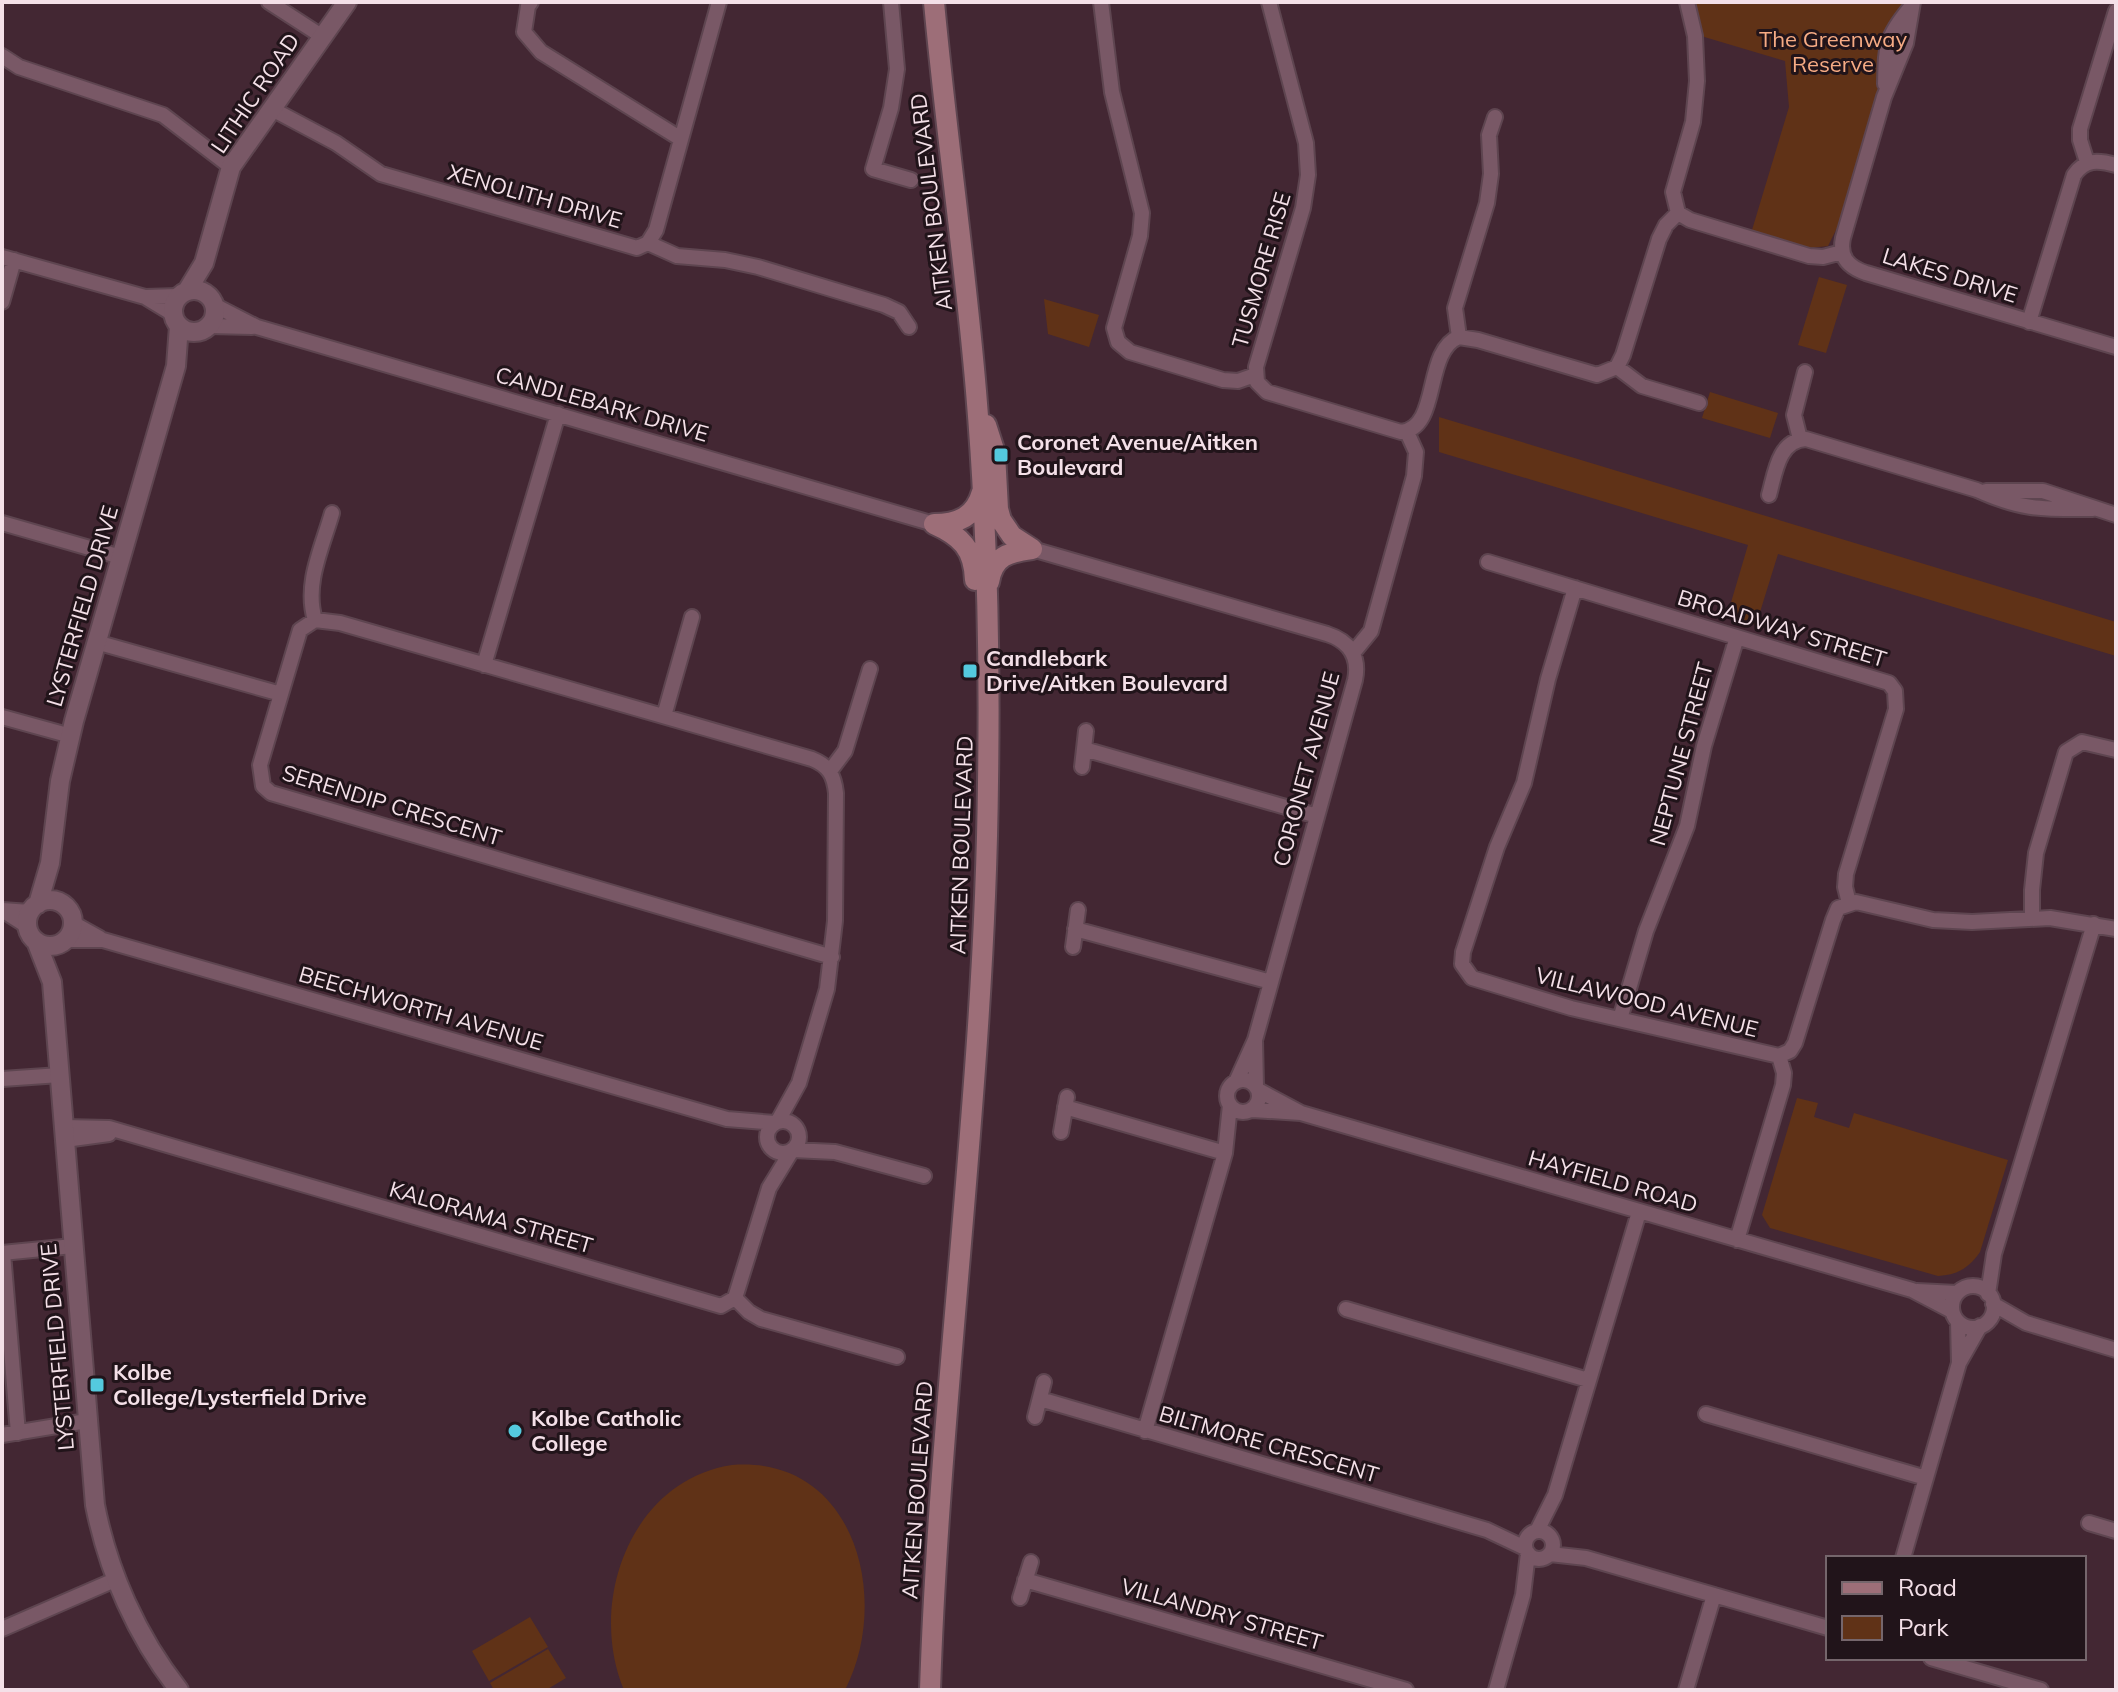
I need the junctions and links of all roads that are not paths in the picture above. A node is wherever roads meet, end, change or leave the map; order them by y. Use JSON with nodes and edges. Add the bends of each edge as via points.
{"nodes":[{"id":1,"x":269,"y":2,"type":"edge"},
{"id":2,"x":347,"y":2,"type":"edge"},
{"id":3,"x":531,"y":2,"type":"edge"},
{"id":4,"x":719,"y":2,"type":"edge"},
{"id":5,"x":891,"y":2,"type":"edge"},
{"id":6,"x":934,"y":2,"type":"edge"},
{"id":7,"x":1101,"y":2,"type":"edge"},
{"id":8,"x":1269,"y":2,"type":"edge"},
{"id":9,"x":1687,"y":2,"type":"edge"},
{"id":10,"x":1912,"y":5,"type":"edge"},
{"id":11,"x":2116,"y":11,"type":"edge"},
{"id":12,"x":323,"y":37,"type":"junction"},
{"id":13,"x":2,"y":56,"type":"edge"},
{"id":14,"x":272,"y":109,"type":"junction"},
{"id":15,"x":1495,"y":117,"type":"dead end"},
{"id":16,"x":681,"y":139,"type":"junction"},
{"id":17,"x":2087,"y":162,"type":"junction"},
{"id":18,"x":2116,"y":165,"type":"edge"},
{"id":19,"x":231,"y":167,"type":"junction"},
{"id":20,"x":911,"y":180,"type":"dead end"},
{"id":21,"x":1678,"y":213,"type":"junction"},
{"id":22,"x":648,"y":243,"type":"junction"},
{"id":23,"x":1842,"y":252,"type":"junction"},
{"id":24,"x":8,"y":258,"type":"edge"},
{"id":25,"x":204,"y":263,"type":"junction"},
{"id":26,"x":212,"y":301,"type":"junction"},
{"id":27,"x":2,"y":302,"type":"edge"},
{"id":28,"x":179,"y":307,"type":"junction"},
{"id":29,"x":2029,"y":322,"type":"junction"},
{"id":30,"x":257,"y":327,"type":"junction"},
{"id":31,"x":909,"y":327,"type":"dead end"},
{"id":32,"x":203,"y":329,"type":"junction"},
{"id":33,"x":1459,"y":337,"type":"junction"},
{"id":34,"x":2116,"y":347,"type":"edge"},
{"id":35,"x":176,"y":366,"type":"junction"},
{"id":36,"x":1617,"y":367,"type":"junction"},
{"id":37,"x":1805,"y":372,"type":"dead end"},
{"id":38,"x":1255,"y":375,"type":"junction"},
{"id":39,"x":976,"y":391,"type":"junction"},
{"id":40,"x":1699,"y":403,"type":"dead end"},
{"id":41,"x":558,"y":414,"type":"junction"},
{"id":42,"x":1407,"y":432,"type":"junction"},
{"id":43,"x":1800,"y":439,"type":"junction"},
{"id":44,"x":983,"y":488,"type":"junction"},
{"id":45,"x":1769,"y":495,"type":"dead end"},
{"id":46,"x":332,"y":513,"type":"dead end"},
{"id":47,"x":2116,"y":515,"type":"edge"},
{"id":48,"x":2,"y":523,"type":"edge"},
{"id":49,"x":934,"y":524,"type":"junction"},
{"id":50,"x":1032,"y":549,"type":"junction"},
{"id":51,"x":121,"y":557,"type":"junction"},
{"id":52,"x":1488,"y":562,"type":"dead end"},
{"id":53,"x":1575,"y":588,"type":"junction"},
{"id":54,"x":987,"y":596,"type":"junction"},
{"id":55,"x":692,"y":617,"type":"dead end"},
{"id":56,"x":315,"y":620,"type":"junction"},
{"id":57,"x":1737,"y":637,"type":"junction"},
{"id":58,"x":96,"y":642,"type":"junction"},
{"id":59,"x":1349,"y":648,"type":"junction"},
{"id":60,"x":484,"y":665,"type":"junction"},
{"id":61,"x":870,"y":669,"type":"dead end"},
{"id":62,"x":281,"y":694,"type":"junction"},
{"id":63,"x":664,"y":716,"type":"junction"},
{"id":64,"x":2,"y":717,"type":"edge"},
{"id":65,"x":1086,"y":731,"type":"dead end"},
{"id":66,"x":71,"y":736,"type":"junction"},
{"id":67,"x":1084,"y":749,"type":"junction"},
{"id":68,"x":2116,"y":750,"type":"edge"},
{"id":69,"x":988,"y":754,"type":"junction"},
{"id":70,"x":1082,"y":767,"type":"dead end"},
{"id":71,"x":830,"y":771,"type":"junction"},
{"id":72,"x":1317,"y":816,"type":"junction"},
{"id":73,"x":50,"y":863,"type":"junction"},
{"id":74,"x":61,"y":903,"type":"junction"},
{"id":75,"x":1849,"y":903,"type":"junction"},
{"id":76,"x":2,"y":910,"type":"edge"},
{"id":77,"x":1078,"y":910,"type":"dead end"},
{"id":78,"x":2032,"y":918,"type":"junction"},
{"id":79,"x":33,"y":921,"type":"junction"},
{"id":80,"x":2094,"y":924,"type":"junction"},
{"id":81,"x":1075,"y":929,"type":"junction"},
{"id":82,"x":2116,"y":929,"type":"edge"},
{"id":83,"x":66,"y":935,"type":"junction"},
{"id":84,"x":1073,"y":947,"type":"dead end"},
{"id":85,"x":832,"y":957,"type":"junction"},
{"id":86,"x":52,"y":982,"type":"junction"},
{"id":87,"x":1271,"y":982,"type":"junction"},
{"id":88,"x":1620,"y":1019,"type":"junction"},
{"id":89,"x":1255,"y":1040,"type":"junction"},
{"id":90,"x":1779,"y":1056,"type":"junction"},
{"id":91,"x":60,"y":1075,"type":"junction"},
{"id":92,"x":2,"y":1079,"type":"edge"},
{"id":93,"x":1236,"y":1082,"type":"junction"},
{"id":94,"x":799,"y":1083,"type":"junction"},
{"id":95,"x":1257,"y":1088,"type":"junction"},
{"id":96,"x":1230,"y":1105,"type":"junction"},
{"id":97,"x":1250,"y":1111,"type":"junction"},
{"id":98,"x":1301,"y":1113,"type":"junction"},
{"id":99,"x":727,"y":1119,"type":"junction"},
{"id":100,"x":776,"y":1122,"type":"junction"},
{"id":101,"x":798,"y":1130,"type":"junction"},
{"id":102,"x":1061,"y":1132,"type":"dead end"},
{"id":103,"x":64,"y":1133,"type":"junction"},
{"id":104,"x":767,"y":1142,"type":"junction"},
{"id":105,"x":792,"y":1151,"type":"junction"},
{"id":106,"x":835,"y":1152,"type":"junction"},
{"id":107,"x":1225,"y":1153,"type":"junction"},
{"id":108,"x":924,"y":1176,"type":"dead end"},
{"id":109,"x":769,"y":1188,"type":"junction"},
{"id":110,"x":1639,"y":1212,"type":"junction"},
{"id":111,"x":1737,"y":1240,"type":"junction"},
{"id":112,"x":73,"y":1246,"type":"junction"},
{"id":113,"x":2,"y":1253,"type":"edge"},
{"id":114,"x":1994,"y":1254,"type":"junction"},
{"id":115,"x":1912,"y":1290,"type":"junction"},
{"id":116,"x":1964,"y":1290,"type":"junction"},
{"id":117,"x":735,"y":1298,"type":"junction"},
{"id":118,"x":1991,"y":1299,"type":"junction"},
{"id":119,"x":1346,"y":1309,"type":"dead end"},
{"id":120,"x":1955,"y":1317,"type":"junction"},
{"id":121,"x":2026,"y":1323,"type":"junction"},
{"id":122,"x":1983,"y":1325,"type":"junction"},
{"id":123,"x":2116,"y":1350,"type":"edge"},
{"id":124,"x":897,"y":1357,"type":"dead end"},
{"id":125,"x":1959,"y":1363,"type":"junction"},
{"id":126,"x":1588,"y":1380,"type":"junction"},
{"id":127,"x":1044,"y":1382,"type":"dead end"},
{"id":128,"x":1040,"y":1399,"type":"junction"},
{"id":129,"x":1706,"y":1414,"type":"dead end"},
{"id":130,"x":1035,"y":1417,"type":"dead end"},
{"id":131,"x":87,"y":1421,"type":"junction"},
{"id":132,"x":1145,"y":1431,"type":"junction"},
{"id":133,"x":18,"y":1433,"type":"junction"},
{"id":134,"x":2,"y":1435,"type":"edge"},
{"id":135,"x":1926,"y":1478,"type":"junction"},
{"id":136,"x":2089,"y":1523,"type":"dead end"},
{"id":137,"x":2116,"y":1531,"type":"edge"},
{"id":138,"x":1539,"y":1544,"type":"junction"},
{"id":139,"x":1904,"y":1556,"type":"edge"},
{"id":140,"x":1031,"y":1562,"type":"dead end"},
{"id":141,"x":117,"y":1579,"type":"junction"},
{"id":142,"x":1025,"y":1580,"type":"junction"},
{"id":143,"x":1714,"y":1595,"type":"junction"},
{"id":144,"x":1020,"y":1598,"type":"dead end"},
{"id":145,"x":1826,"y":1627,"type":"edge"},
{"id":146,"x":2,"y":1629,"type":"edge"},
{"id":147,"x":1938,"y":1660,"type":"edge"},
{"id":148,"x":179,"y":1690,"type":"edge"},
{"id":149,"x":930,"y":1690,"type":"edge"},
{"id":150,"x":1406,"y":1690,"type":"edge"},
{"id":151,"x":1496,"y":1690,"type":"edge"},
{"id":152,"x":1686,"y":1690,"type":"edge"},
{"id":153,"x":2041,"y":1690,"type":"edge"}],
"edges":[{"from":1,"to":12,"type":"street"},
{"from":2,"to":12,"type":"street","name":"LITHIC ROAD"},
{"from":3,"to":16,"type":"street","via":[[524,32],[541,52]]},
{"from":4,"to":16,"type":"street","name":"XENOLITH DRIVE"},
{"from":5,"to":20,"type":"street","via":[[897,69],[873,169]]},
{"from":6,"to":39,"type":"main road","name":"AITKEN BOULEVARD"},
{"from":7,"to":38,"type":"street","via":[[1112,92],[1142,213],[1115,319],[1118,342],[1130,352],[1223,380]]},
{"from":8,"to":38,"type":"street","name":"TUSMORE RISE","via":[[1306,143],[1308,175]]},
{"from":9,"to":21,"type":"street","via":[[1697,81],[1693,122],[1673,192]]},
{"from":10,"to":23,"type":"street","via":[[1888,40],[1884,97]]},
{"from":11,"to":17,"type":"street","via":[[2080,129]]},
{"from":12,"to":14,"type":"street","name":"LITHIC ROAD"},
{"from":13,"to":19,"type":"street","via":[[19,67],[163,115]]},
{"from":14,"to":19,"type":"street","name":"LITHIC ROAD"},
{"from":14,"to":22,"type":"street","name":"XENOLITH DRIVE","via":[[381,174],[637,248]]},
{"from":15,"to":33,"type":"street","via":[[1489,135],[1487,203],[1455,308]]},
{"from":16,"to":22,"type":"street","name":"XENOLITH DRIVE"},
{"from":17,"to":18,"type":"street"},
{"from":17,"to":29,"type":"street","via":[[2071,183]]},
{"from":19,"to":25,"type":"street","name":"LITHIC ROAD"},
{"from":21,"to":23,"type":"street","via":[[1809,256]]},
{"from":21,"to":36,"type":"street","via":[[1659,239]]},
{"from":22,"to":31,"type":"street","via":[[677,256],[758,267],[884,305],[899,312]]},
{"from":23,"to":29,"type":"street","name":"LAKES DRIVE","via":[[1857,270]]},
{"from":24,"to":27,"type":"street"},
{"from":24,"to":28,"type":"street"},
{"from":25,"to":26,"type":"street","name":"LITHIC ROAD"},
{"from":25,"to":28,"type":"street","name":"LITHIC ROAD"},
{"from":26,"to":28,"type":"street","via":[[199,291]]},
{"from":26,"to":30,"type":"street","name":"CANDLEBARK DRIVE"},
{"from":26,"to":32,"type":"street","via":[[214,316]]},
{"from":28,"to":32,"type":"street","via":[[191,332]]},
{"from":28,"to":35,"type":"street","name":"LYSTERFIELD DRIVE"},
{"from":29,"to":34,"type":"street","name":"LAKES DRIVE"},
{"from":30,"to":32,"type":"street","name":"CANDLEBARK DRIVE"},
{"from":30,"to":41,"type":"street","name":"CANDLEBARK DRIVE"},
{"from":32,"to":35,"type":"street","name":"LYSTERFIELD DRIVE"},
{"from":33,"to":36,"type":"street","via":[[1597,375]]},
{"from":33,"to":42,"type":"street","via":[[1445,347],[1422,418]]},
{"from":35,"to":51,"type":"street","name":"LYSTERFIELD DRIVE"},
{"from":36,"to":40,"type":"street","via":[[1642,386]]},
{"from":37,"to":43,"type":"street","via":[[1794,415]]},
{"from":38,"to":42,"type":"street","name":"TUSMORE RISE","via":[[1274,395]]},
{"from":39,"to":44,"type":"main road","name":"AITKEN BOULEVARD"},
{"from":39,"to":50,"type":"main road","via":[[995,453],[1001,520],[1012,536]]},
{"from":41,"to":49,"type":"street","name":"CANDLEBARK DRIVE"},
{"from":41,"to":60,"type":"street"},
{"from":42,"to":59,"type":"street","via":[[1416,466],[1374,618]]},
{"from":43,"to":45,"type":"street","via":[[1783,450]]},
{"from":43,"to":47,"type":"street","via":[[1977,490],[2043,491]]},
{"from":44,"to":49,"type":"main road","via":[[976,507],[963,519]]},
{"from":44,"to":54,"type":"main road","name":"AITKEN BOULEVARD"},
{"from":46,"to":56,"type":"street","via":[[311,584]]},
{"from":48,"to":51,"type":"street"},
{"from":49,"to":69,"type":"main road","via":[[964,541],[973,557]]},
{"from":50,"to":54,"type":"main road","via":[[1001,557],[991,573]]},
{"from":50,"to":59,"type":"street","name":"CORONET AVENUE","via":[[1312,629]]},
{"from":51,"to":58,"type":"street","name":"LYSTERFIELD DRIVE"},
{"from":52,"to":53,"type":"street","name":"BROADWAY STREET"},
{"from":53,"to":57,"type":"street","name":"BROADWAY STREET"},
{"from":53,"to":88,"type":"street","name":"VILLAWOOD AVENUE","via":[[1524,783],[1493,859],[1462,964],[1481,982]]},
{"from":54,"to":69,"type":"main road","name":"AITKEN BOULEVARD"},
{"from":55,"to":63,"type":"street"},
{"from":56,"to":60,"type":"street"},
{"from":56,"to":62,"type":"street","name":"SERENDIP CRESCENT","via":[[300,630]]},
{"from":57,"to":75,"type":"street","name":"BROADWAY STREET","via":[[1880,679],[1895,691],[1896,709],[1846,874]]},
{"from":57,"to":88,"type":"street","name":"NEPTUNE STREET","via":[[1704,746],[1687,826],[1646,931]]},
{"from":58,"to":62,"type":"street"},
{"from":58,"to":66,"type":"street","name":"LYSTERFIELD DRIVE"},
{"from":59,"to":72,"type":"street","name":"CORONET AVENUE","via":[[1356,662],[1355,680]]},
{"from":60,"to":63,"type":"street"},
{"from":61,"to":71,"type":"street","via":[[845,751]]},
{"from":62,"to":85,"type":"street","name":"SERENDIP CRESCENT","via":[[260,765],[263,786],[271,793]]},
{"from":63,"to":71,"type":"street","via":[[814,760]]},
{"from":64,"to":66,"type":"street"},
{"from":65,"to":67,"type":"street"},
{"from":66,"to":73,"type":"street","name":"LYSTERFIELD DRIVE"},
{"from":67,"to":70,"type":"street"},
{"from":67,"to":72,"type":"street"},
{"from":68,"to":78,"type":"street","via":[[2082,742],[2066,752],[2036,853]]},
{"from":69,"to":149,"type":"main road","name":"AITKEN BOULEVARD","via":[[982,968]]},
{"from":71,"to":85,"type":"street","via":[[836,793]]},
{"from":72,"to":87,"type":"street","name":"CORONET AVENUE"},
{"from":73,"to":74,"type":"street","name":"LYSTERFIELD DRIVE"},
{"from":73,"to":79,"type":"street","name":"LYSTERFIELD DRIVE"},
{"from":74,"to":79,"type":"street","via":[[49,900]]},
{"from":74,"to":83,"type":"street","name":"LYSTERFIELD DRIVE","via":[[69,911]]},
{"from":75,"to":78,"type":"street","via":[[1944,921]]},
{"from":75,"to":90,"type":"street","name":"VILLAWOOD AVENUE","via":[[1836,912],[1795,1043]]},
{"from":76,"to":79,"type":"street"},
{"from":77,"to":81,"type":"street"},
{"from":78,"to":80,"type":"street"},
{"from":79,"to":83,"type":"street","via":[[48,946]]},
{"from":79,"to":86,"type":"street","name":"LYSTERFIELD DRIVE"},
{"from":80,"to":82,"type":"street"},
{"from":80,"to":114,"type":"street"},
{"from":81,"to":84,"type":"street"},
{"from":81,"to":87,"type":"street"},
{"from":83,"to":86,"type":"street","name":"LYSTERFIELD DRIVE"},
{"from":83,"to":99,"type":"street","name":"BEECHWORTH AVENUE","via":[[103,940]]},
{"from":85,"to":94,"type":"street"},
{"from":86,"to":91,"type":"street","name":"LYSTERFIELD DRIVE"},
{"from":87,"to":89,"type":"street","name":"CORONET AVENUE"},
{"from":88,"to":90,"type":"street","name":"VILLAWOOD AVENUE"},
{"from":89,"to":93,"type":"street","name":"CORONET AVENUE"},
{"from":89,"to":95,"type":"street","name":"CORONET AVENUE"},
{"from":90,"to":111,"type":"street","via":[[1783,1085]]},
{"from":91,"to":92,"type":"street"},
{"from":91,"to":103,"type":"street","name":"LYSTERFIELD DRIVE"},
{"from":93,"to":95,"type":"street"},
{"from":93,"to":96,"type":"street","via":[[1227,1095]]},
{"from":94,"to":100,"type":"street"},
{"from":94,"to":101,"type":"street"},
{"from":95,"to":97,"type":"street","via":[[1259,1099]]},
{"from":95,"to":98,"type":"street","name":"HAYFIELD ROAD"},
{"from":96,"to":97,"type":"street"},
{"from":96,"to":107,"type":"street"},
{"from":97,"to":98,"type":"street","name":"HAYFIELD ROAD"},
{"from":97,"to":107,"type":"street"},
{"from":98,"to":110,"type":"street","name":"HAYFIELD ROAD"},
{"from":99,"to":100,"type":"street","name":"BEECHWORTH AVENUE"},
{"from":99,"to":104,"type":"street","name":"BEECHWORTH AVENUE"},
{"from":100,"to":101,"type":"street","via":[[789,1121]]},
{"from":100,"to":104,"type":"street"},
{"from":101,"to":105,"type":"street","via":[[799,1142]]},
{"from":101,"to":106,"type":"street"},
{"from":102,"to":107,"type":"street","via":[[1066,1102]]},
{"from":103,"to":112,"type":"street","name":"LYSTERFIELD DRIVE"},
{"from":103,"to":117,"type":"street","name":"KALORAMA STREET","via":[[96,1126],[711,1304],[721,1306]]},
{"from":104,"to":105,"type":"street","via":[[780,1153]]},
{"from":104,"to":109,"type":"street"},
{"from":105,"to":106,"type":"street"},
{"from":105,"to":109,"type":"street"},
{"from":106,"to":108,"type":"street"},
{"from":107,"to":132,"type":"street"},
{"from":109,"to":117,"type":"street"},
{"from":110,"to":111,"type":"street","name":"HAYFIELD ROAD"},
{"from":110,"to":126,"type":"street"},
{"from":111,"to":115,"type":"street","name":"HAYFIELD ROAD"},
{"from":112,"to":113,"type":"street"},
{"from":112,"to":131,"type":"street","name":"LYSTERFIELD DRIVE"},
{"from":113,"to":133,"type":"street"},
{"from":114,"to":116,"type":"street"},
{"from":114,"to":118,"type":"street"},
{"from":115,"to":116,"type":"street","name":"HAYFIELD ROAD"},
{"from":115,"to":120,"type":"street","name":"HAYFIELD ROAD"},
{"from":116,"to":118,"type":"street","via":[[1983,1289]]},
{"from":116,"to":120,"type":"street","via":[[1954,1298]]},
{"from":117,"to":124,"type":"street","via":[[761,1319]]},
{"from":118,"to":121,"type":"street"},
{"from":118,"to":122,"type":"street","via":[[1991,1318]]},
{"from":119,"to":126,"type":"street"},
{"from":120,"to":122,"type":"street","via":[[1969,1328]]},
{"from":120,"to":125,"type":"street"},
{"from":121,"to":122,"type":"street"},
{"from":121,"to":123,"type":"street"},
{"from":122,"to":125,"type":"street"},
{"from":125,"to":135,"type":"street"},
{"from":126,"to":138,"type":"street"},
{"from":127,"to":128,"type":"street"},
{"from":128,"to":130,"type":"street"},
{"from":128,"to":132,"type":"street","name":"BILTMORE CRESCENT"},
{"from":129,"to":135,"type":"street"},
{"from":131,"to":133,"type":"street"},
{"from":131,"to":141,"type":"street","name":"LYSTERFIELD DRIVE","via":[[97,1514]]},
{"from":132,"to":138,"type":"street","name":"BILTMORE CRESCENT"},
{"from":133,"to":134,"type":"street"},
{"from":135,"to":139,"type":"street"},
{"from":136,"to":137,"type":"street"},
{"from":138,"to":143,"type":"street","name":"BILTMORE CRESCENT"},
{"from":138,"to":151,"type":"street"},
{"from":140,"to":142,"type":"street"},
{"from":141,"to":146,"type":"street"},
{"from":141,"to":148,"type":"street","name":"LYSTERFIELD DRIVE","via":[[142,1634]]},
{"from":142,"to":144,"type":"street"},
{"from":142,"to":150,"type":"street","name":"VILLANDRY STREET"},
{"from":143,"to":145,"type":"street","name":"BILTMORE CRESCENT"},
{"from":143,"to":152,"type":"street"},
{"from":147,"to":153,"type":"street"}]}
